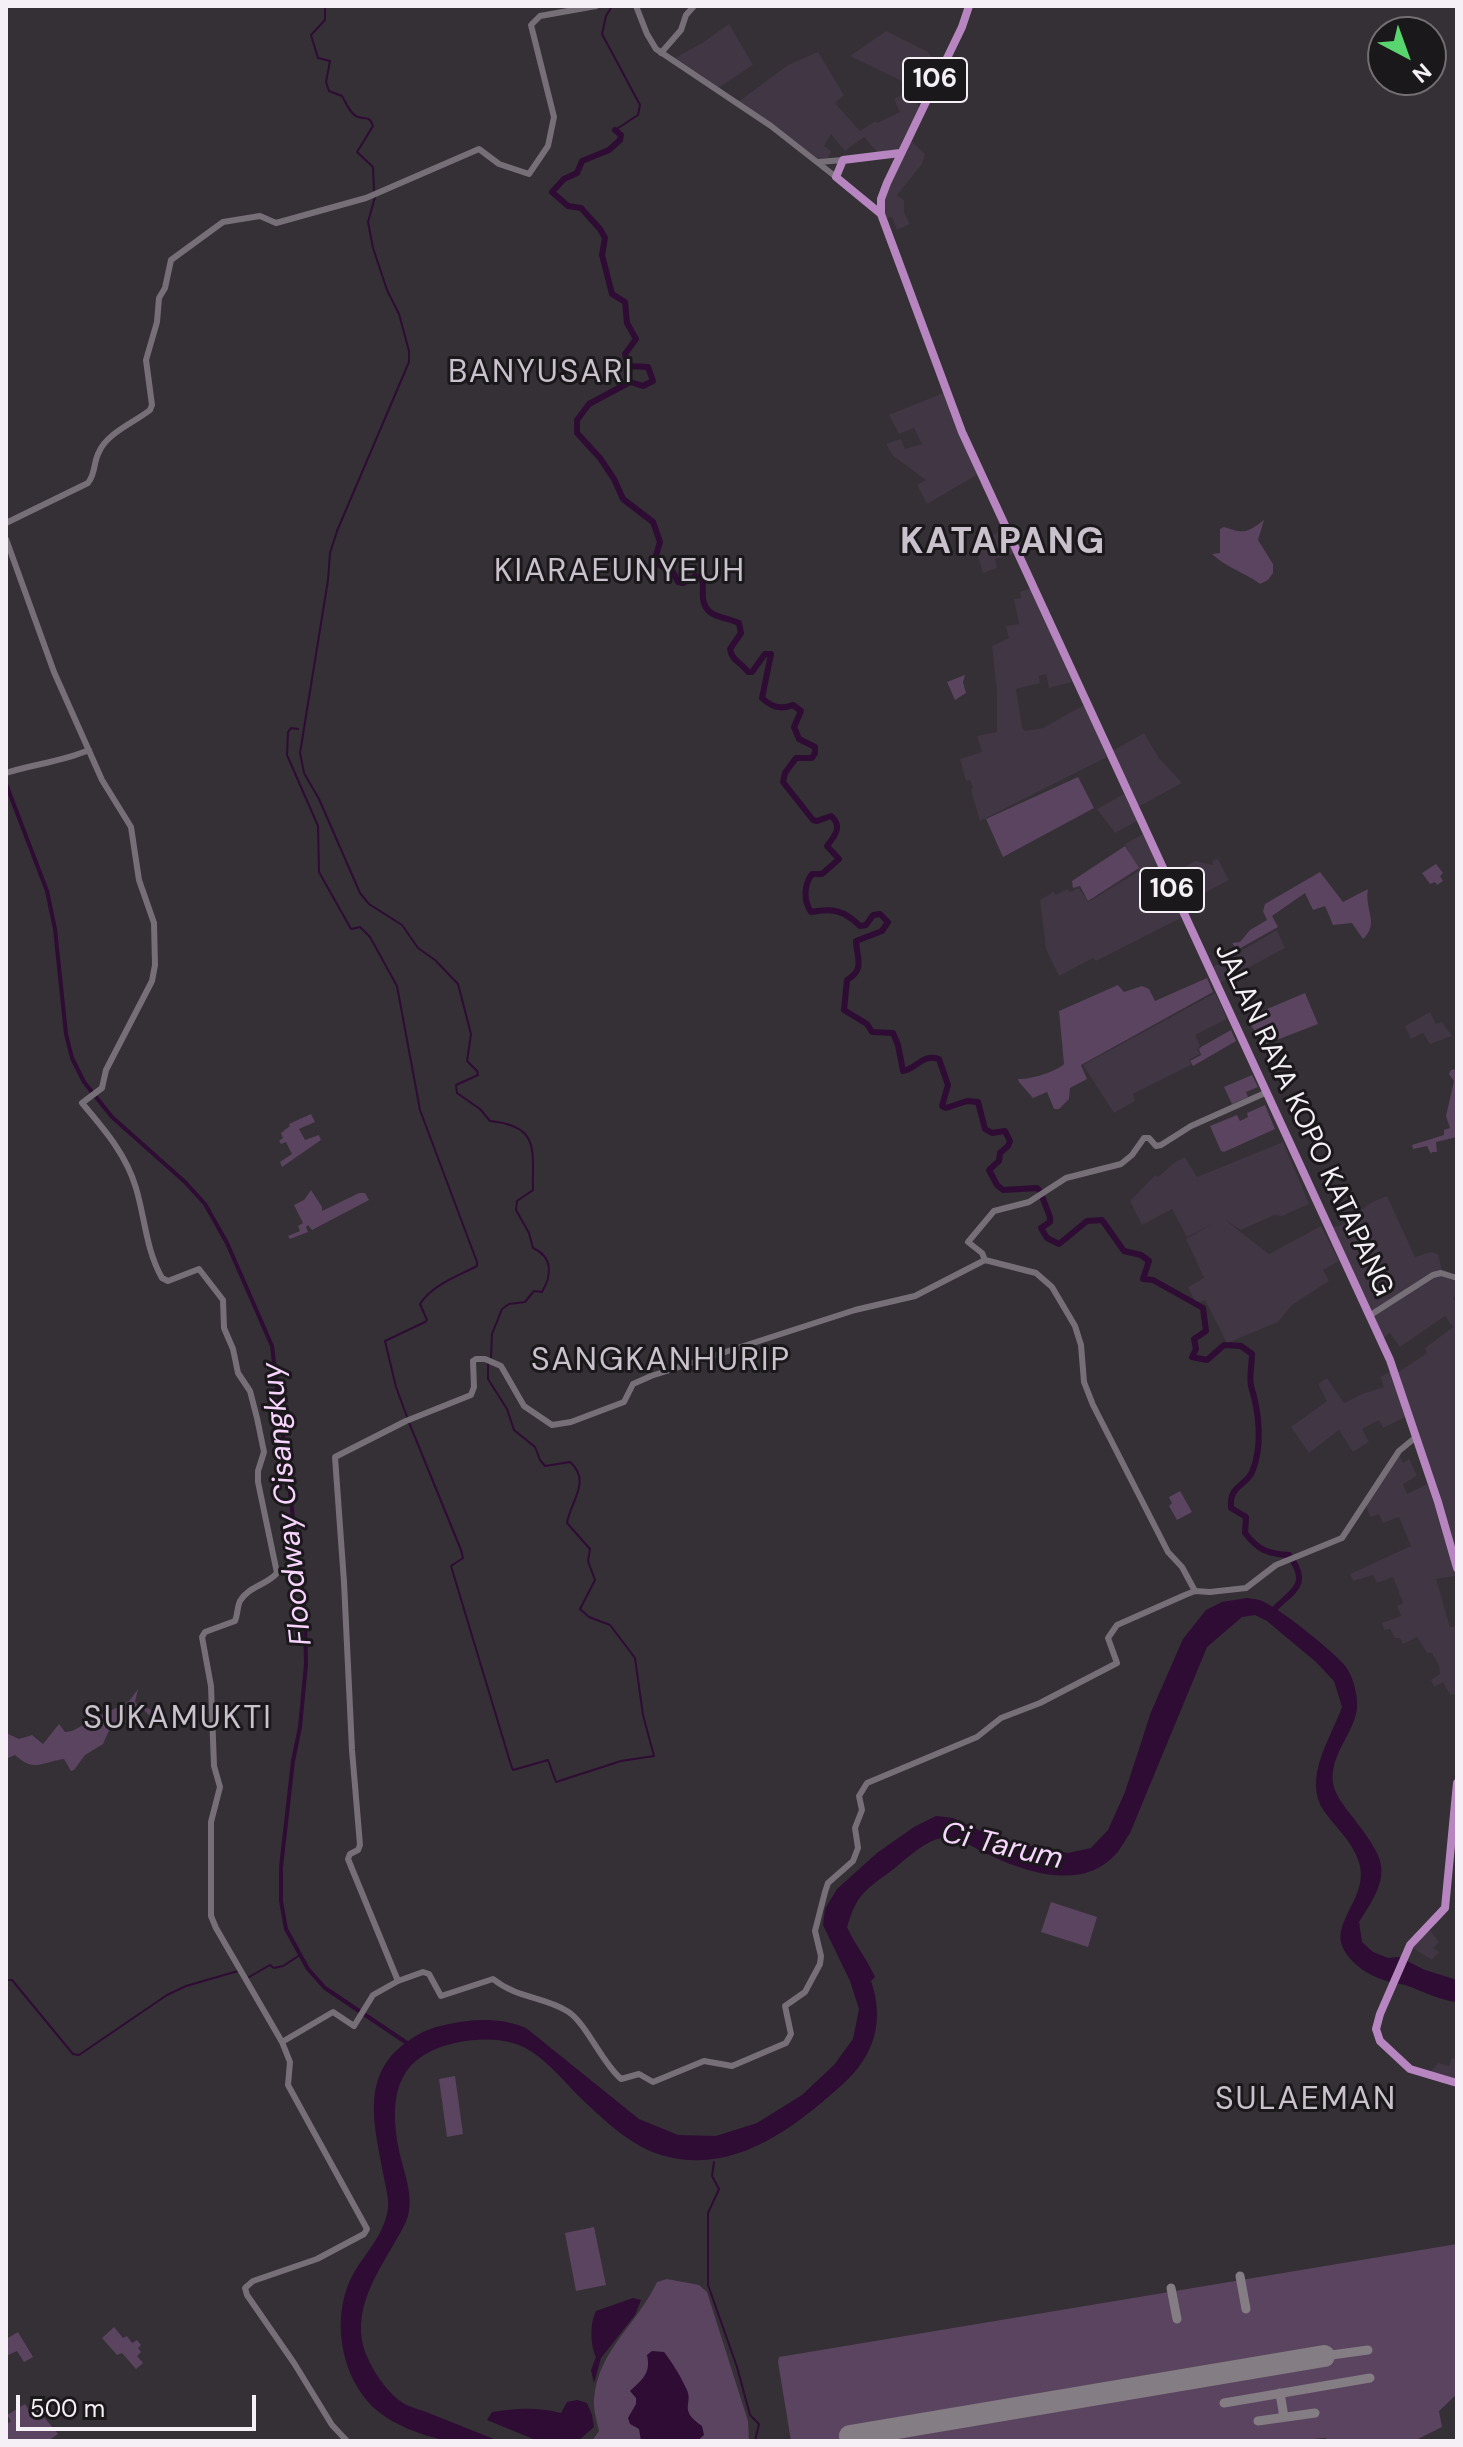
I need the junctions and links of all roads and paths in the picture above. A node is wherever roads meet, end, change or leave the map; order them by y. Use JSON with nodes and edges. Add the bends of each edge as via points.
{"nodes":[{"id":1,"x":596,"y":6,"type":"edge"},
{"id":2,"x":636,"y":6,"type":"edge"},
{"id":3,"x":694,"y":6,"type":"edge"},
{"id":4,"x":969,"y":6,"type":"edge"},
{"id":5,"x":661,"y":53,"type":"junction"},
{"id":6,"x":900,"y":153,"type":"junction"},
{"id":7,"x":880,"y":156,"type":"junction"},
{"id":8,"x":843,"y":160,"type":"junction"},
{"id":9,"x":819,"y":162,"type":"junction"},
{"id":10,"x":892,"y":172,"type":"junction"},
{"id":11,"x":836,"y":177,"type":"junction"},
{"id":12,"x":878,"y":209,"type":"junction"},
{"id":13,"x":6,"y":523,"type":"edge"},
{"id":14,"x":6,"y":539,"type":"edge"},
{"id":15,"x":89,"y":750,"type":"junction"},
{"id":16,"x":10,"y":772,"type":"edge"},
{"id":17,"x":1265,"y":1093,"type":"junction"},
{"id":18,"x":985,"y":1260,"type":"junction"},
{"id":19,"x":1457,"y":1278,"type":"edge"},
{"id":20,"x":1369,"y":1316,"type":"junction"},
{"id":21,"x":1416,"y":1437,"type":"junction"},
{"id":22,"x":1457,"y":1568,"type":"edge"},
{"id":23,"x":1195,"y":1591,"type":"junction"},
{"id":24,"x":1457,"y":1783,"type":"edge"},
{"id":25,"x":398,"y":1981,"type":"junction"},
{"id":26,"x":282,"y":2042,"type":"junction"},
{"id":27,"x":1457,"y":2083,"type":"edge"},
{"id":28,"x":347,"y":2441,"type":"edge"}],
"edges":[{"from":1,"to":13,"type":"street","via":[[540,16],[531,25],[554,117],[548,146],[529,174],[499,164],[479,149],[376,195],[276,223],[263,216],[224,222],[170,261],[146,360],[150,410],[106,442],[88,483]]},
{"from":2,"to":5,"type":"street","via":[[650,41]]},
{"from":3,"to":5,"type":"street"},
{"from":4,"to":6,"type":"main road","number":"106"},
{"from":5,"to":9,"type":"street"},
{"from":6,"to":7,"type":"main road"},
{"from":6,"to":10,"type":"main road","number":"106"},
{"from":7,"to":8,"type":"main road"},
{"from":7,"to":10,"type":"main road"},
{"from":8,"to":9,"type":"street"},
{"from":8,"to":11,"type":"main road"},
{"from":9,"to":11,"type":"street"},
{"from":10,"to":12,"type":"main road","number":"106"},
{"from":11,"to":12,"type":"main road"},
{"from":12,"to":17,"type":"main road","name":"JALAN RAYA KOPO KATAPANG","number":"106","via":[[962,432]]},
{"from":14,"to":15,"type":"street","via":[[49,660]]},
{"from":15,"to":16,"type":"street"},
{"from":15,"to":26,"type":"street","via":[[131,827],[139,880],[154,926],[155,965],[100,1089],[83,1103],[113,1139],[132,1176],[162,1278],[168,1281],[199,1269],[222,1297],[224,1328],[250,1393],[264,1449],[258,1482],[277,1573],[242,1599],[235,1621],[202,1637],[220,1787],[211,1822],[211,1916]]},
{"from":17,"to":18,"type":"street","via":[[1159,1146],[1144,1138],[1121,1164],[1066,1178],[1025,1204],[997,1210],[968,1242]]},
{"from":17,"to":20,"type":"main road","name":"JALAN RAYA KOPO KATAPANG","number":"106"},
{"from":18,"to":23,"type":"street","via":[[1036,1273],[1052,1287],[1075,1326],[1093,1405],[1168,1552]]},
{"from":18,"to":25,"type":"street","via":[[915,1296],[832,1316],[648,1377],[633,1384],[624,1402],[554,1426],[516,1397],[501,1366],[473,1361],[473,1394],[336,1456],[360,1845],[348,1859]]},
{"from":19,"to":20,"type":"street","via":[[1433,1275]]},
{"from":20,"to":21,"type":"main road","name":"JALAN RAYA KOPO KATAPANG","number":"106"},
{"from":21,"to":22,"type":"main road","name":"JALAN RAYA KOPO KATAPANG","number":"106"},
{"from":21,"to":23,"type":"street","via":[[1398,1452],[1342,1538],[1291,1558],[1246,1588]]},
{"from":23,"to":25,"type":"street","via":[[1114,1627],[1108,1640],[1117,1663],[1000,1719],[977,1737],[870,1779],[859,1797],[853,1861],[826,1886],[816,1925],[820,1964],[805,1992],[785,2006],[790,2039],[744,2062],[729,2066],[704,2061],[653,2082],[639,2074],[621,2079],[580,2023],[563,2009],[506,1990],[493,1979],[445,1996],[427,1973]]},
{"from":24,"to":27,"type":"main road","via":[[1445,1908],[1405,1955],[1376,2029],[1380,2041],[1410,2069]]},
{"from":25,"to":26,"type":"street","via":[[373,1995],[354,2026],[333,2012]]},
{"from":26,"to":28,"type":"street","via":[[290,2062],[288,2085],[367,2229],[317,2259],[253,2281],[245,2289]]}]}
